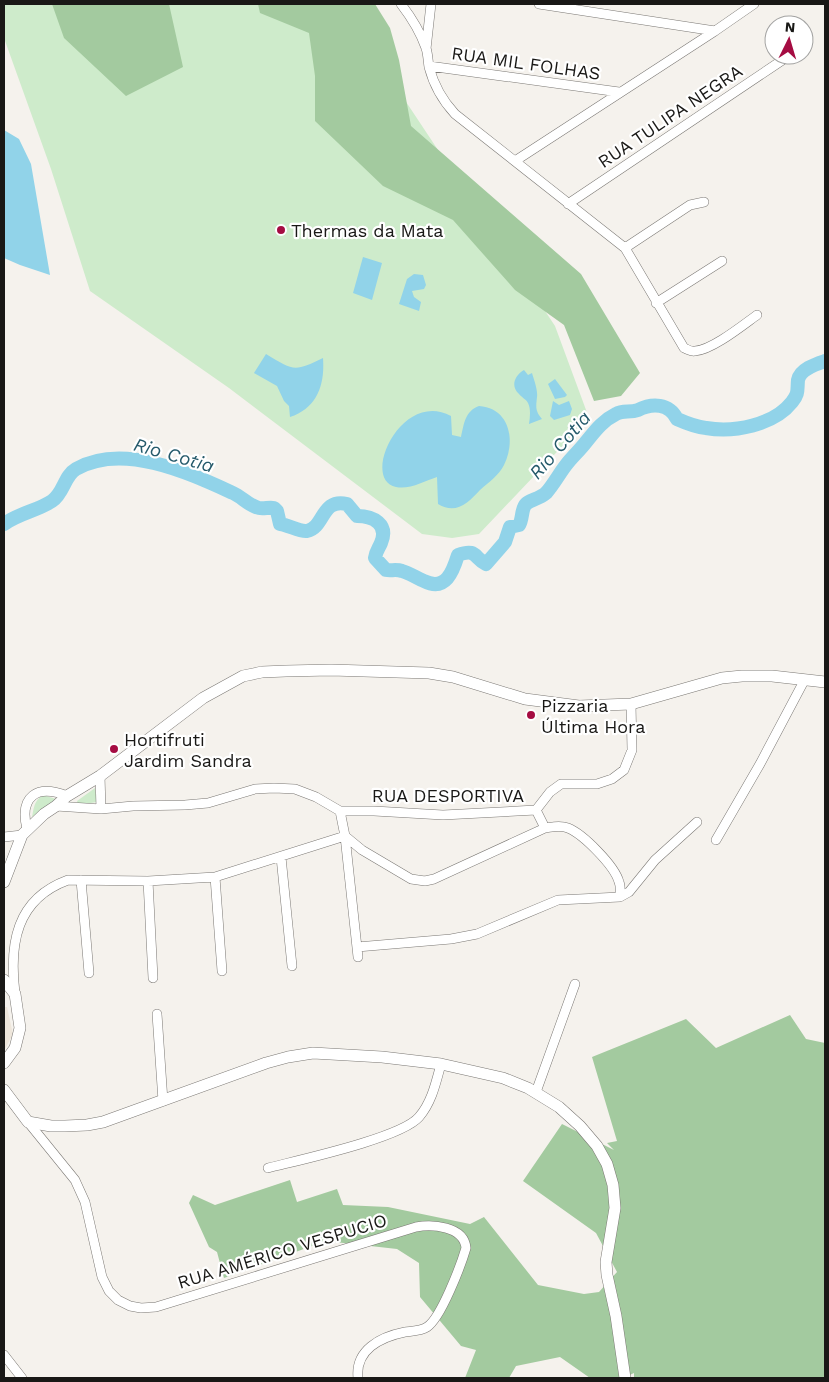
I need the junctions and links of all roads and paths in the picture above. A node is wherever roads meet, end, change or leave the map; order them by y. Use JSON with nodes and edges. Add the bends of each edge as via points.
{"nodes":[{"id":1,"x":401,"y":4,"type":"edge"},
{"id":2,"x":431,"y":4,"type":"edge"},
{"id":3,"x":539,"y":4,"type":"edge"},
{"id":4,"x":754,"y":4,"type":"edge"},
{"id":5,"x":430,"y":15,"type":"junction"},
{"id":6,"x":413,"y":20,"type":"junction"},
{"id":7,"x":715,"y":31,"type":"junction"},
{"id":8,"x":426,"y":49,"type":"junction"},
{"id":9,"x":775,"y":65,"type":"edge"},
{"id":10,"x":429,"y":66,"type":"junction"},
{"id":11,"x":619,"y":92,"type":"junction"},
{"id":12,"x":515,"y":161,"type":"junction"},
{"id":13,"x":704,"y":202,"type":"dead end"},
{"id":14,"x":568,"y":204,"type":"junction"},
{"id":15,"x":626,"y":248,"type":"junction"},
{"id":16,"x":722,"y":262,"type":"dead end"},
{"id":17,"x":656,"y":303,"type":"junction"},
{"id":18,"x":757,"y":315,"type":"dead end"},
{"id":19,"x":804,"y":680,"type":"junction"},
{"id":20,"x":825,"y":682,"type":"edge"},
{"id":21,"x":631,"y":704,"type":"junction"},
{"id":22,"x":100,"y":776,"type":"junction"},
{"id":23,"x":67,"y":796,"type":"junction"},
{"id":24,"x":56,"y":806,"type":"junction"},
{"id":25,"x":101,"y":809,"type":"junction"},
{"id":26,"x":536,"y":810,"type":"junction"},
{"id":27,"x":340,"y":811,"type":"junction"},
{"id":28,"x":697,"y":822,"type":"dead end"},
{"id":29,"x":545,"y":828,"type":"junction"},
{"id":30,"x":25,"y":832,"type":"junction"},
{"id":31,"x":4,"y":836,"type":"edge"},
{"id":32,"x":345,"y":836,"type":"junction"},
{"id":33,"x":716,"y":840,"type":"dead end"},
{"id":34,"x":281,"y":857,"type":"junction"},
{"id":35,"x":214,"y":877,"type":"junction"},
{"id":36,"x":81,"y":880,"type":"junction"},
{"id":37,"x":148,"y":881,"type":"junction"},
{"id":38,"x":4,"y":882,"type":"edge"},
{"id":39,"x":620,"y":897,"type":"junction"},
{"id":40,"x":357,"y":947,"type":"junction"},
{"id":41,"x":358,"y":957,"type":"dead end"},
{"id":42,"x":292,"y":966,"type":"dead end"},
{"id":43,"x":8,"y":969,"type":"edge"},
{"id":44,"x":222,"y":971,"type":"dead end"},
{"id":45,"x":89,"y":973,"type":"dead end"},
{"id":46,"x":153,"y":978,"type":"dead end"},
{"id":47,"x":4,"y":980,"type":"edge"},
{"id":48,"x":575,"y":984,"type":"dead end"},
{"id":49,"x":15,"y":994,"type":"junction"},
{"id":50,"x":157,"y":1014,"type":"dead end"},
{"id":51,"x":4,"y":1063,"type":"edge"},
{"id":52,"x":441,"y":1064,"type":"junction"},
{"id":53,"x":4,"y":1090,"type":"edge"},
{"id":54,"x":536,"y":1092,"type":"junction"},
{"id":55,"x":163,"y":1100,"type":"junction"},
{"id":56,"x":28,"y":1122,"type":"junction"},
{"id":57,"x":268,"y":1168,"type":"dead end"},
{"id":58,"x":4,"y":1355,"type":"edge"},
{"id":59,"x":22,"y":1378,"type":"edge"},
{"id":60,"x":358,"y":1378,"type":"edge"},
{"id":61,"x":625,"y":1378,"type":"edge"}],
"edges":[{"from":1,"to":6,"type":"street"},
{"from":2,"to":5,"type":"street"},
{"from":3,"to":7,"type":"street"},
{"from":4,"to":7,"type":"street"},
{"from":5,"to":6,"type":"street"},
{"from":5,"to":8,"type":"street"},
{"from":6,"to":8,"type":"street"},
{"from":7,"to":11,"type":"street"},
{"from":8,"to":10,"type":"street"},
{"from":9,"to":14,"type":"street","name":"RUA TULIPA NEGRA"},
{"from":10,"to":11,"type":"street","name":"RUA MIL FOLHAS"},
{"from":10,"to":12,"type":"street","via":[[443,101]]},
{"from":11,"to":12,"type":"street"},
{"from":12,"to":14,"type":"street"},
{"from":13,"to":15,"type":"street","via":[[690,205]]},
{"from":14,"to":15,"type":"street"},
{"from":15,"to":17,"type":"street"},
{"from":16,"to":17,"type":"street"},
{"from":17,"to":18,"type":"street","via":[[681,344],[694,352],[721,340]]},
{"from":19,"to":20,"type":"street"},
{"from":19,"to":21,"type":"street","via":[[772,676],[722,678]]},
{"from":19,"to":33,"type":"street"},
{"from":21,"to":22,"type":"street","via":[[579,706],[525,700],[453,677],[429,673],[262,672],[243,676],[203,698]]},
{"from":21,"to":26,"type":"street","via":[[632,750],[624,770],[597,784],[561,784]]},
{"from":22,"to":23,"type":"street"},
{"from":22,"to":25,"type":"street"},
{"from":23,"to":24,"type":"street"},
{"from":23,"to":30,"type":"street","via":[[48,791],[32,795],[26,804]]},
{"from":24,"to":25,"type":"street"},
{"from":24,"to":30,"type":"street"},
{"from":25,"to":27,"type":"street","via":[[200,804],[255,789],[274,788],[316,797]]},
{"from":26,"to":27,"type":"street","name":"RUA DESPORTIVA","via":[[443,814]]},
{"from":26,"to":29,"type":"street","name":"RUA DESPORTIVA"},
{"from":27,"to":32,"type":"street"},
{"from":28,"to":39,"type":"street","via":[[655,860],[629,892]]},
{"from":29,"to":32,"type":"street","via":[[425,881],[411,879]]},
{"from":29,"to":39,"type":"street","via":[[558,826],[569,829],[583,839],[613,868],[620,882]]},
{"from":30,"to":31,"type":"street"},
{"from":30,"to":38,"type":"street"},
{"from":32,"to":34,"type":"street"},
{"from":32,"to":40,"type":"street"},
{"from":34,"to":35,"type":"street"},
{"from":34,"to":42,"type":"street"},
{"from":35,"to":37,"type":"street"},
{"from":35,"to":44,"type":"street"},
{"from":36,"to":37,"type":"street"},
{"from":36,"to":43,"type":"street","via":[[57,884],[27,909],[18,928]]},
{"from":36,"to":45,"type":"street"},
{"from":37,"to":46,"type":"street"},
{"from":39,"to":40,"type":"street","via":[[558,900],[477,934]]},
{"from":40,"to":41,"type":"street"},
{"from":43,"to":49,"type":"street"},
{"from":47,"to":49,"type":"street"},
{"from":48,"to":54,"type":"street"},
{"from":49,"to":51,"type":"street","via":[[20,1020],[19,1038]]},
{"from":50,"to":55,"type":"street"},
{"from":52,"to":54,"type":"street","via":[[503,1078]]},
{"from":52,"to":55,"type":"street","via":[[313,1053],[266,1063]]},
{"from":52,"to":57,"type":"street","via":[[429,1102],[408,1126]]},
{"from":53,"to":56,"type":"street"},
{"from":54,"to":61,"type":"street","via":[[580,1126],[608,1164],[615,1208],[606,1262]]},
{"from":55,"to":56,"type":"street","via":[[87,1125],[51,1126]]},
{"from":56,"to":60,"type":"street","name":"RUA AMÉRICO VESPUCIO","via":[[75,1180],[85,1202],[102,1277],[109,1291],[130,1306],[156,1307],[416,1226],[447,1228],[463,1238],[466,1248],[434,1319],[422,1329],[394,1334],[374,1343],[360,1360]]},
{"from":58,"to":59,"type":"street"}]}
